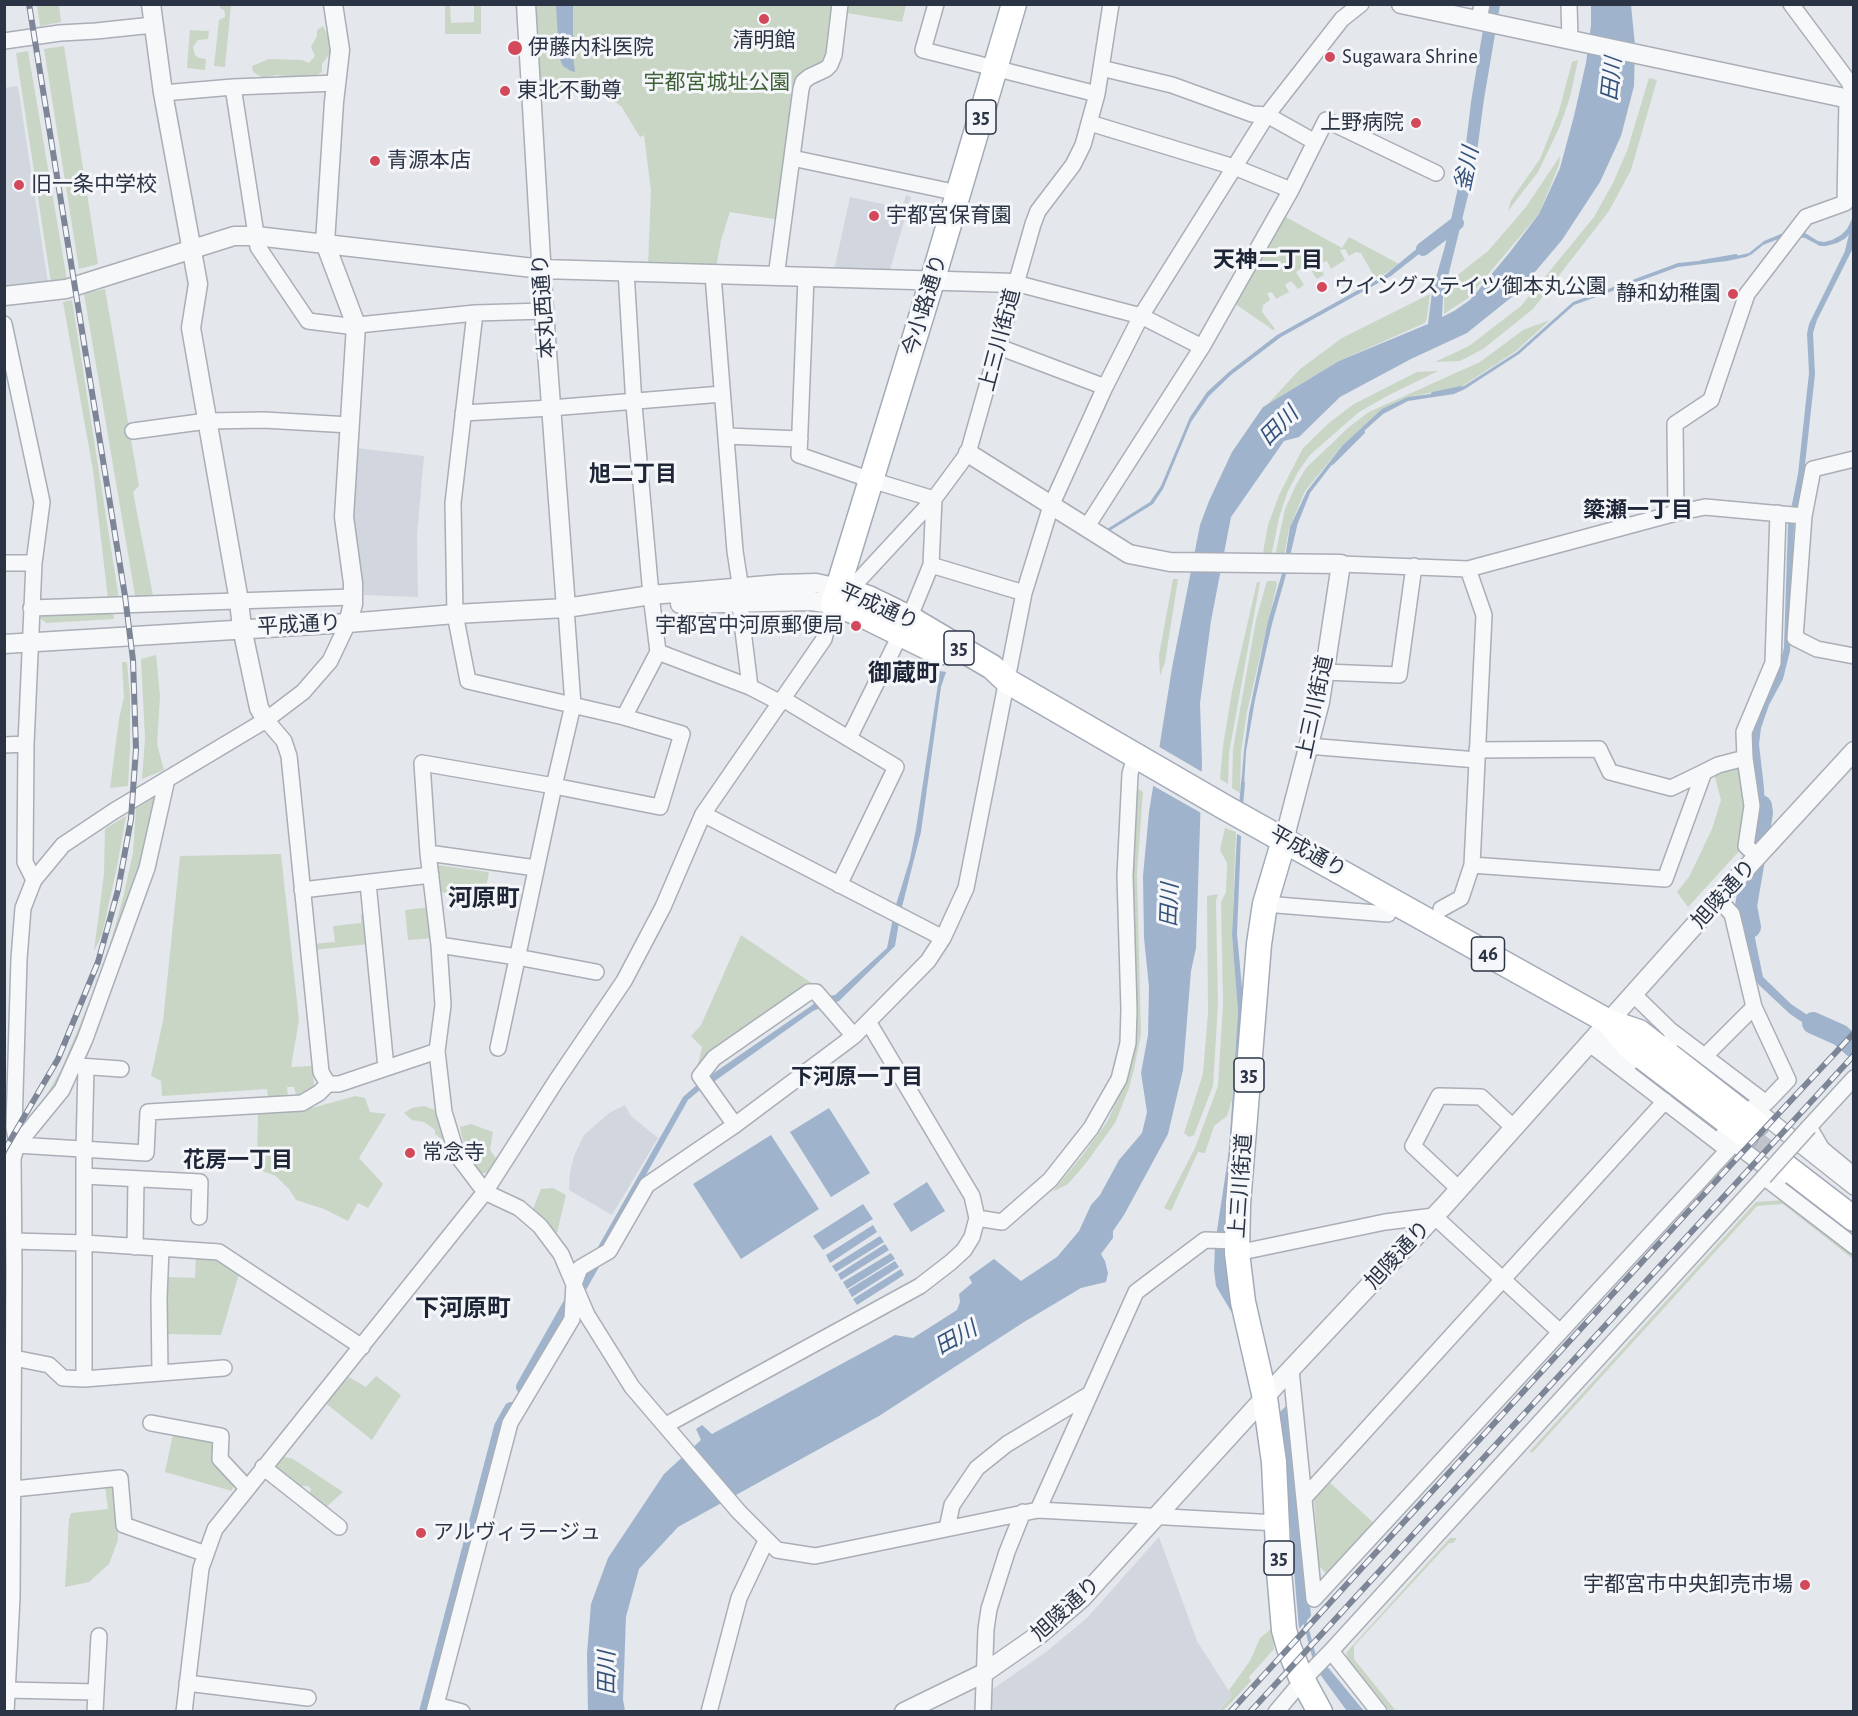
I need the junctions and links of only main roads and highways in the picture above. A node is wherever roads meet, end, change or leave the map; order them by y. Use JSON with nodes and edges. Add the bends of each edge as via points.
{"nodes":[{"id":1,"x":1014,"y":4,"type":"edge"},
{"id":2,"x":836,"y":596,"type":"joint"},
{"id":3,"x":1284,"y":840,"type":"junction"},
{"id":4,"x":1752,"y":1130,"type":"tunnel mouth"},
{"id":5,"x":1854,"y":1200,"type":"edge"},
{"id":6,"x":1854,"y":1219,"type":"edge"},
{"id":7,"x":1320,"y":1712,"type":"edge"}],
"edges":[{"from":1,"to":2,"type":"main road","name":"今小路通り","number":"35"},
{"from":2,"to":3,"type":"main road","name":"平成通り","number":"35","via":[[868,598],[905,626],[992,667],[1007,681]]},
{"from":3,"to":4,"type":"main road","name":"平成通り","number":"46","via":[[1599,1033],[1628,1046]]},
{"from":3,"to":7,"type":"main road","name":"上三川街道","number":"35","via":[[1265,904],[1259,944],[1228,1244],[1265,1398],[1274,1462],[1284,1630],[1289,1647],[1308,1675]]},
{"from":5,"to":6,"type":"main road","via":[[1781,1165]]}]}
